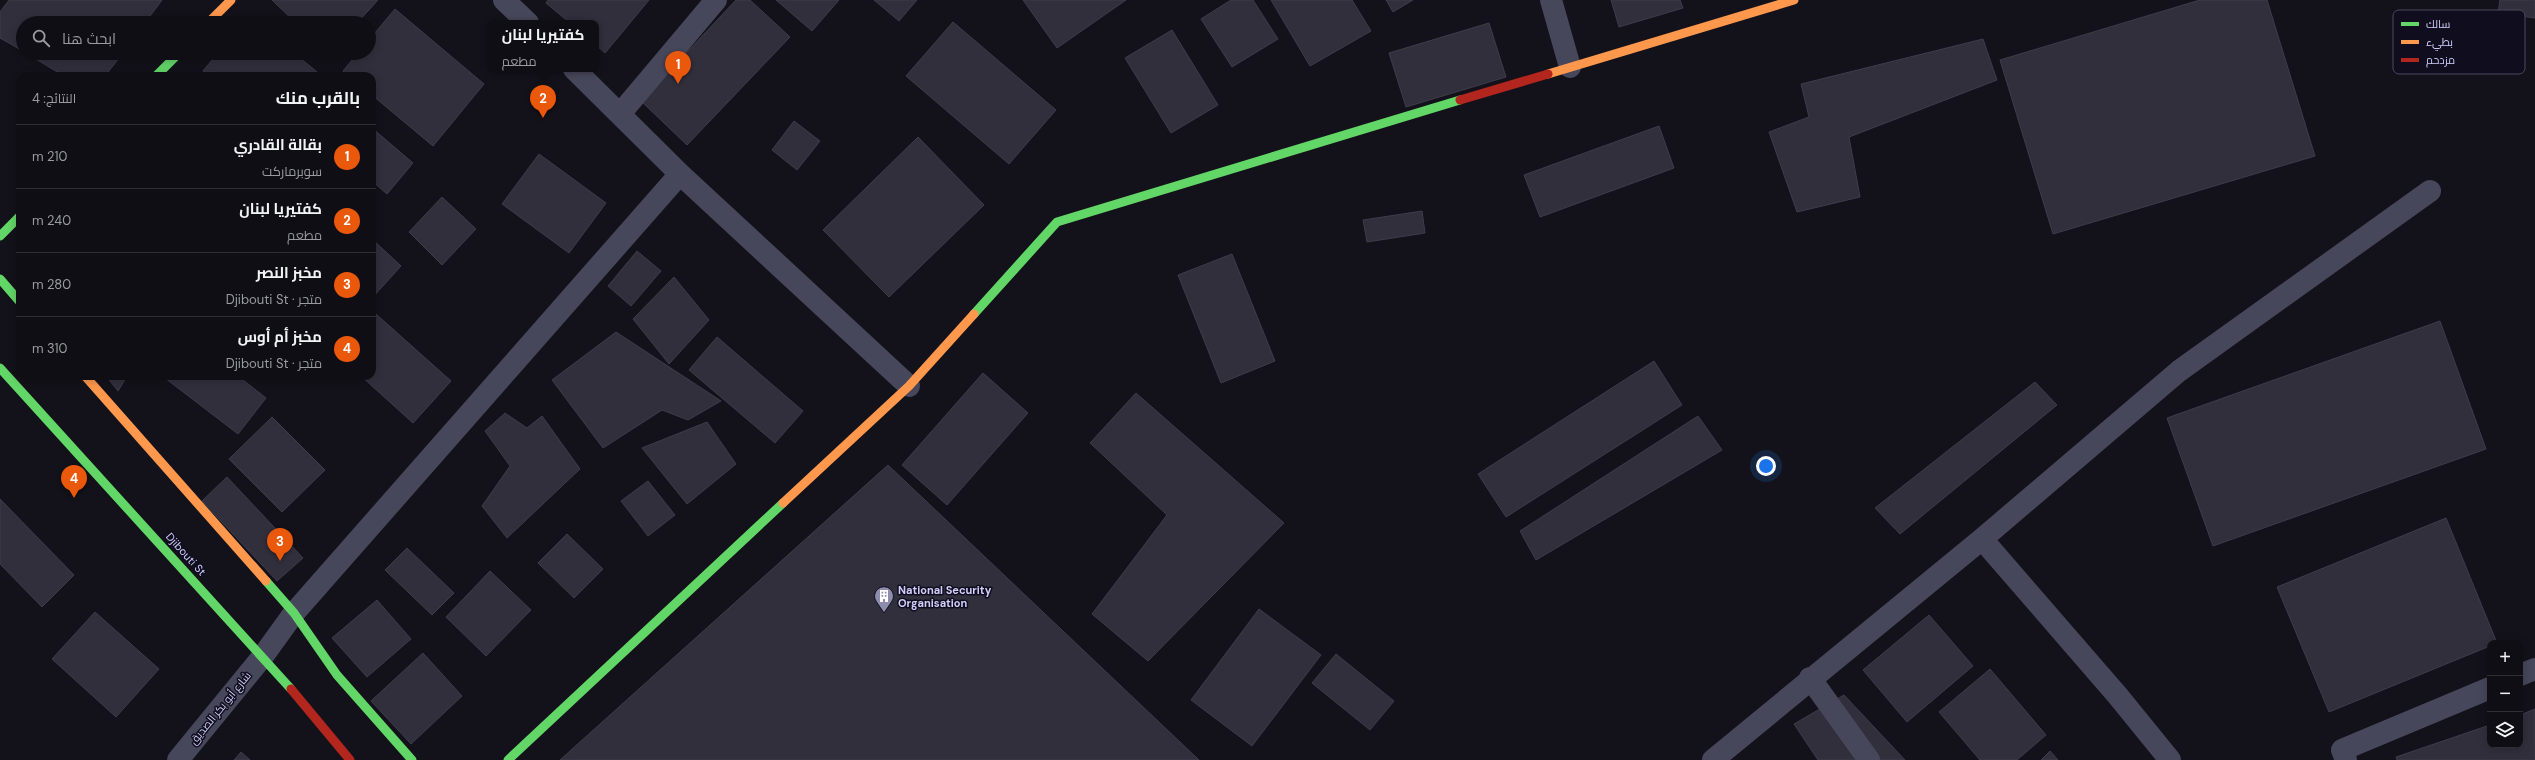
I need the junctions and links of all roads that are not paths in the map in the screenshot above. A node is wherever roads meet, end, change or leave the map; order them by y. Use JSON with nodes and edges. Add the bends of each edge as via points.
{"nodes":[{"id":1,"x":231,"y":0,"type":"edge"},
{"id":2,"x":504,"y":0,"type":"edge"},
{"id":3,"x":716,"y":0,"type":"edge"},
{"id":4,"x":1551,"y":0,"type":"edge"},
{"id":5,"x":1794,"y":0,"type":"edge"},
{"id":6,"x":215,"y":16,"type":"edge"},
{"id":7,"x":525,"y":20,"type":"edge"},
{"id":8,"x":172,"y":60,"type":"edge"},
{"id":9,"x":1570,"y":67,"type":"junction"},
{"id":10,"x":160,"y":72,"type":"edge"},
{"id":11,"x":577,"y":72,"type":"edge"},
{"id":12,"x":620,"y":114,"type":"junction"},
{"id":13,"x":680,"y":174,"type":"junction"},
{"id":14,"x":2430,"y":191,"type":"dead end"},
{"id":15,"x":16,"y":220,"type":"edge"},
{"id":16,"x":0,"y":236,"type":"edge"},
{"id":17,"x":0,"y":279,"type":"edge"},
{"id":18,"x":16,"y":297,"type":"edge"},
{"id":19,"x":0,"y":368,"type":"edge"},
{"id":20,"x":89,"y":380,"type":"edge"},
{"id":21,"x":909,"y":386,"type":"junction"},
{"id":22,"x":1982,"y":538,"type":"junction"},
{"id":23,"x":294,"y":613,"type":"junction"},
{"id":24,"x":263,"y":656,"type":"junction"},
{"id":25,"x":2535,"y":669,"type":"edge"},
{"id":26,"x":2523,"y":674,"type":"edge"},
{"id":27,"x":1810,"y":678,"type":"junction"},
{"id":28,"x":2487,"y":689,"type":"edge"},
{"id":29,"x":178,"y":760,"type":"edge"},
{"id":30,"x":350,"y":760,"type":"edge"},
{"id":31,"x":412,"y":760,"type":"edge"},
{"id":32,"x":508,"y":760,"type":"edge"},
{"id":33,"x":1713,"y":760,"type":"edge"},
{"id":34,"x":1869,"y":760,"type":"edge"},
{"id":35,"x":2170,"y":760,"type":"edge"},
{"id":36,"x":2346,"y":760,"type":"edge"}],
"edges":[{"from":1,"to":6,"type":"street"},
{"from":2,"to":7,"type":"street"},
{"from":3,"to":12,"type":"street"},
{"from":4,"to":9,"type":"street"},
{"from":5,"to":9,"type":"street"},
{"from":8,"to":10,"type":"street"},
{"from":9,"to":21,"type":"street","via":[[1057,222]]},
{"from":11,"to":12,"type":"street"},
{"from":12,"to":13,"type":"street"},
{"from":13,"to":21,"type":"street"},
{"from":13,"to":23,"type":"street","name":"شارع أبو بكر الصديق"},
{"from":14,"to":22,"type":"street","via":[[2179,371]]},
{"from":15,"to":16,"type":"street"},
{"from":17,"to":18,"type":"street"},
{"from":19,"to":24,"type":"street","name":"Djibouti St"},
{"from":20,"to":23,"type":"street"},
{"from":21,"to":32,"type":"street"},
{"from":22,"to":27,"type":"street"},
{"from":22,"to":35,"type":"street"},
{"from":23,"to":24,"type":"street","name":"شارع أبو بكر الصديق"},
{"from":23,"to":31,"type":"street","via":[[336,675]]},
{"from":24,"to":29,"type":"street","name":"شارع أبو بكر الصديق"},
{"from":24,"to":30,"type":"street","name":"Djibouti St"},
{"from":25,"to":26,"type":"street"},
{"from":27,"to":33,"type":"street"},
{"from":27,"to":34,"type":"street"},
{"from":28,"to":36,"type":"street","via":[[2342,750]]}]}
